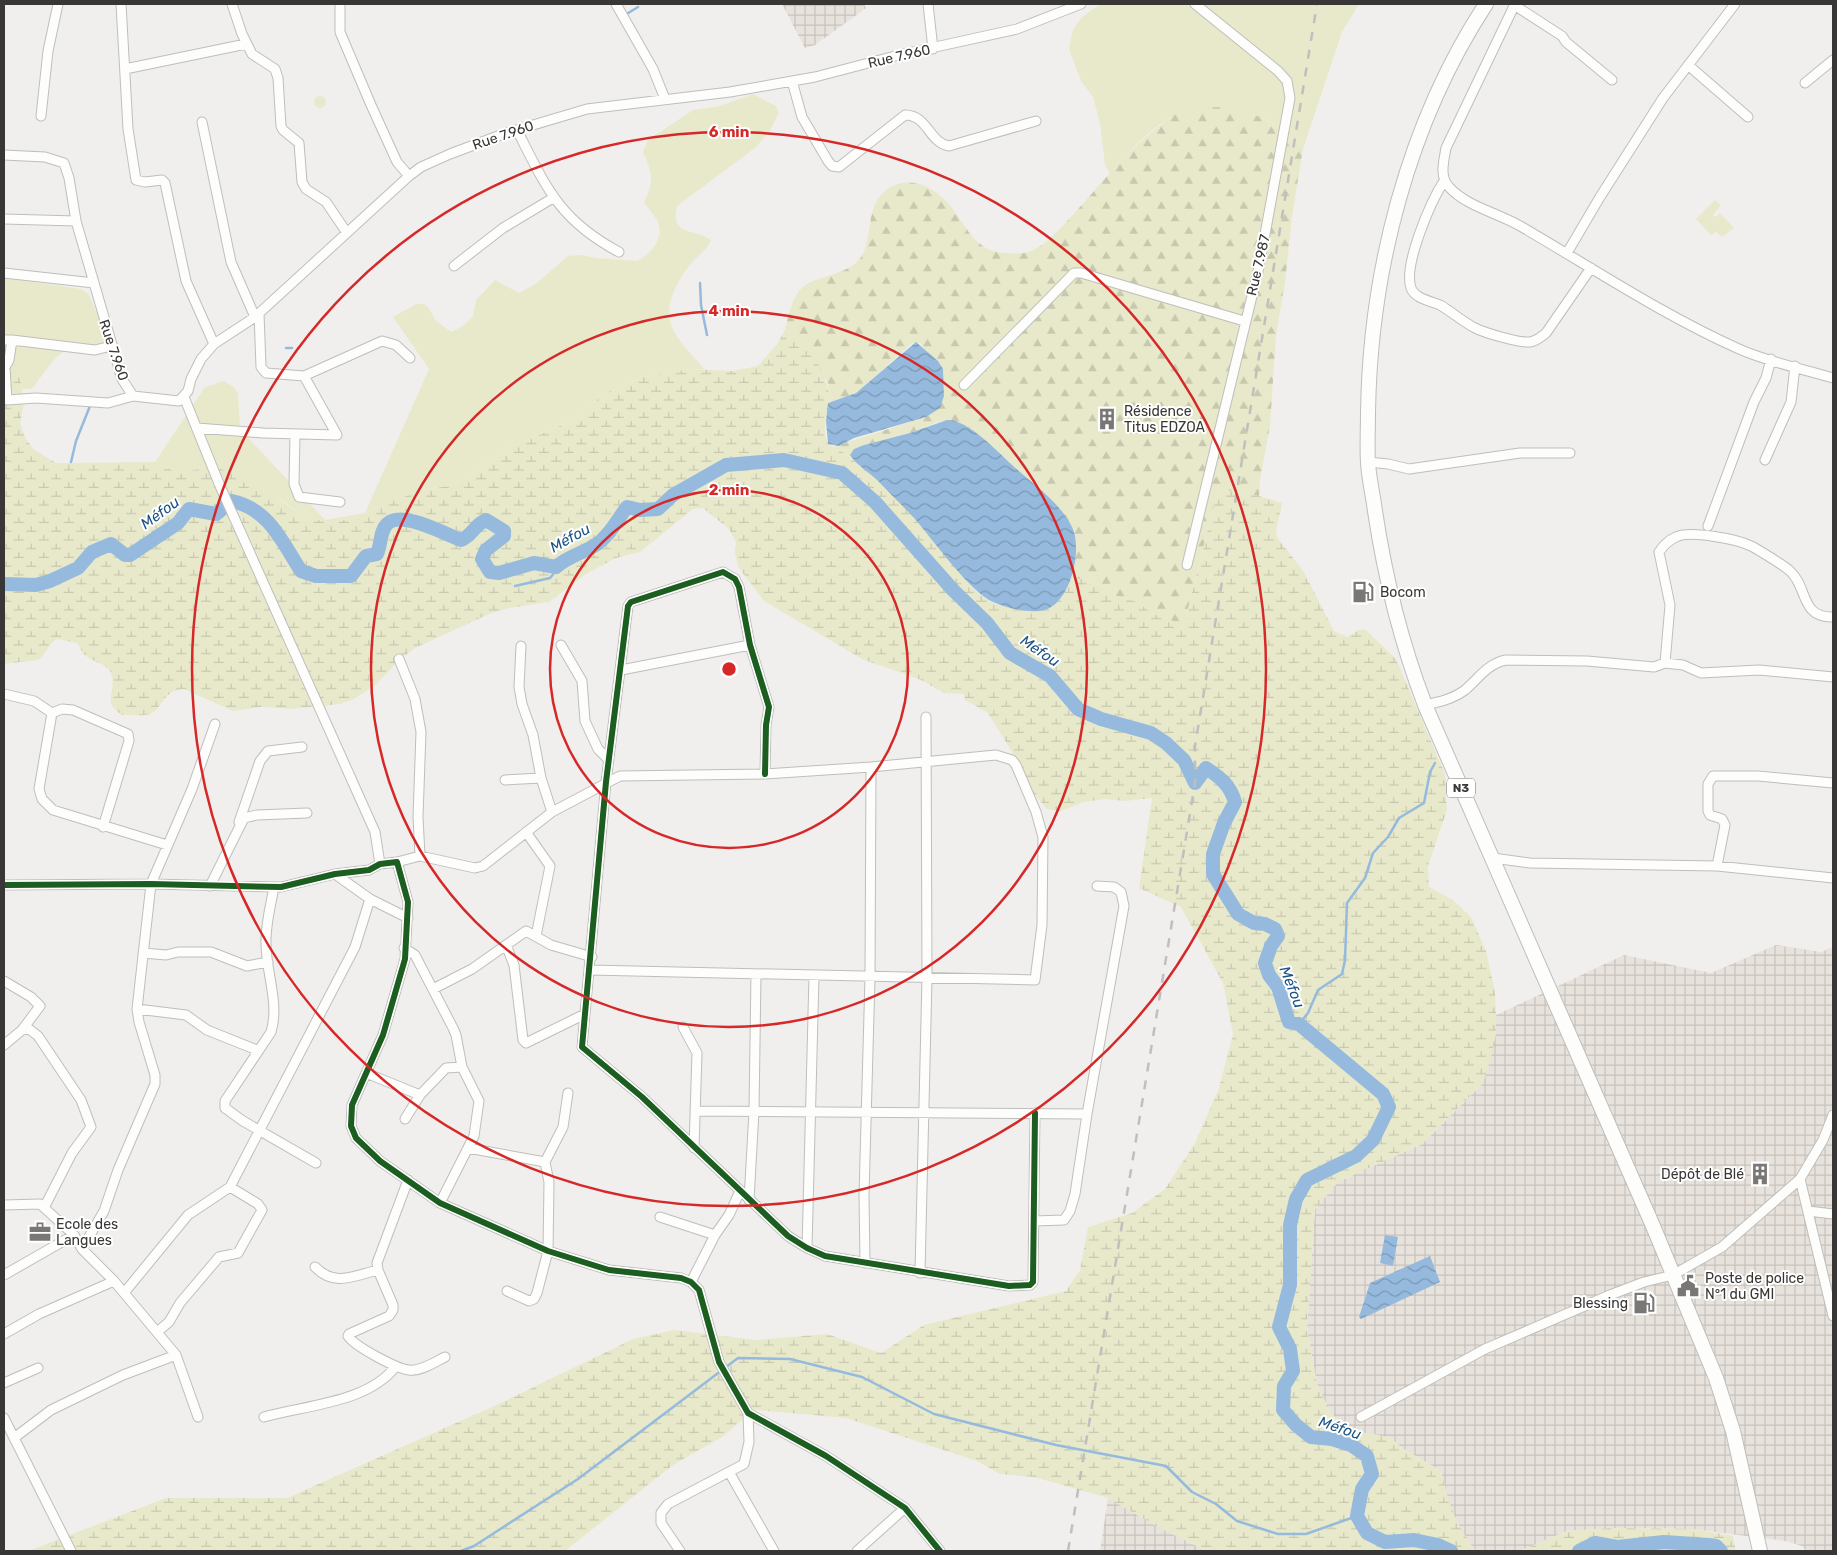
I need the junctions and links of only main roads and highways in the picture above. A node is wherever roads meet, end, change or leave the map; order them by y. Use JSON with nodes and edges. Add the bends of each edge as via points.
{"nodes":[{"id":1,"x":1486,"y":4,"type":"edge"},
{"id":2,"x":1760,"y":1551,"type":"edge"}],
"edges":[{"from":1,"to":2,"type":"highway","number":"N3","via":[[1459,48],[1428,114],[1393,220],[1377,303],[1369,376],[1368,462],[1385,574],[1424,705],[1673,1275],[1725,1405]]}]}
